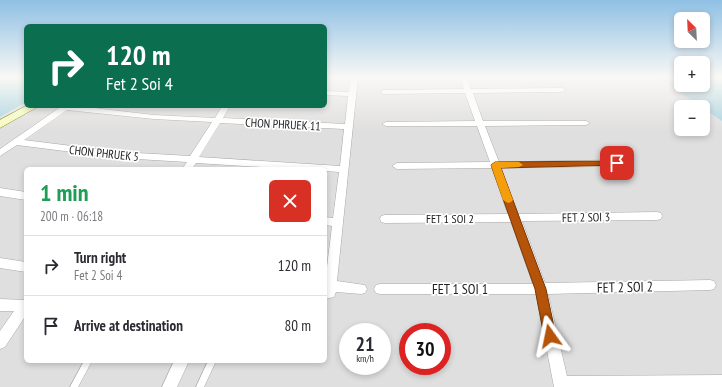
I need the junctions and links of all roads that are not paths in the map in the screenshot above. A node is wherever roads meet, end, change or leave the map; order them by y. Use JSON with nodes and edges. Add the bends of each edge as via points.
{"nodes":[{"id":1,"x":352,"y":95,"type":"edge"},
{"id":2,"x":469,"y":95,"type":"edge"},
{"id":3,"x":31,"y":108,"type":"edge"},
{"id":4,"x":63,"y":108,"type":"edge"},
{"id":5,"x":82,"y":108,"type":"edge"},
{"id":6,"x":225,"y":108,"type":"edge"},
{"id":7,"x":217,"y":120,"type":"junction"},
{"id":8,"x":586,"y":123,"type":"dead end"},
{"id":9,"x":386,"y":124,"type":"dead end"},
{"id":10,"x":480,"y":124,"type":"junction"},
{"id":11,"x":0,"y":126,"type":"edge"},
{"id":12,"x":349,"y":127,"type":"junction"},
{"id":13,"x":16,"y":142,"type":"junction"},
{"id":14,"x":0,"y":153,"type":"edge"},
{"id":15,"x":193,"y":160,"type":"junction"},
{"id":16,"x":617,"y":163,"type":"dead end"},
{"id":17,"x":495,"y":165,"type":"junction"},
{"id":18,"x":397,"y":166,"type":"dead end"},
{"id":19,"x":188,"y":167,"type":"edge"},
{"id":20,"x":310,"y":167,"type":"edge"},
{"id":21,"x":327,"y":168,"type":"edge"},
{"id":22,"x":344,"y":169,"type":"junction"},
{"id":23,"x":0,"y":192,"type":"edge"},
{"id":24,"x":24,"y":196,"type":"edge"},
{"id":25,"x":657,"y":216,"type":"dead end"},
{"id":26,"x":385,"y":218,"type":"dead end"},
{"id":27,"x":514,"y":218,"type":"junction"},
{"id":28,"x":327,"y":221,"type":"edge"},
{"id":29,"x":338,"y":222,"type":"junction"},
{"id":30,"x":0,"y":263,"type":"edge"},
{"id":31,"x":24,"y":267,"type":"edge"},
{"id":32,"x":710,"y":285,"type":"dead end"},
{"id":33,"x":361,"y":289,"type":"dead end"},
{"id":34,"x":380,"y":289,"type":"dead end"},
{"id":35,"x":541,"y":289,"type":"junction"},
{"id":36,"x":329,"y":291,"type":"edge"},
{"id":37,"x":0,"y":305,"type":"edge"},
{"id":38,"x":24,"y":306,"type":"edge"},
{"id":39,"x":24,"y":309,"type":"edge"},
{"id":40,"x":0,"y":342,"type":"edge"},
{"id":41,"x":87,"y":363,"type":"edge"},
{"id":42,"x":181,"y":363,"type":"edge"},
{"id":43,"x":211,"y":363,"type":"edge"},
{"id":44,"x":722,"y":382,"type":"edge"},
{"id":45,"x":560,"y":386,"type":"edge"},
{"id":46,"x":74,"y":387,"type":"edge"},
{"id":47,"x":169,"y":387,"type":"edge"},
{"id":48,"x":200,"y":387,"type":"edge"}],
"edges":[{"from":1,"to":12,"type":"street"},
{"from":2,"to":10,"type":"street"},
{"from":3,"to":11,"type":"street"},
{"from":4,"to":13,"type":"street"},
{"from":5,"to":7,"type":"street","name":"CHON PHRUEK 11","via":[[154,117]]},
{"from":6,"to":7,"type":"street"},
{"from":7,"to":12,"type":"street","name":"CHON PHRUEK 11"},
{"from":7,"to":15,"type":"street"},
{"from":8,"to":10,"type":"street"},
{"from":9,"to":10,"type":"street"},
{"from":10,"to":17,"type":"street"},
{"from":12,"to":22,"type":"street"},
{"from":13,"to":14,"type":"street"},
{"from":13,"to":15,"type":"street","name":"CHON PHRUEK 5","via":[[120,156]]},
{"from":15,"to":19,"type":"street"},
{"from":15,"to":20,"type":"street","name":"CHON PHRUEK 5"},
{"from":16,"to":17,"type":"street"},
{"from":17,"to":18,"type":"street"},
{"from":17,"to":27,"type":"street"},
{"from":21,"to":22,"type":"street","name":"CHON PHRUEK 5"},
{"from":22,"to":29,"type":"street"},
{"from":23,"to":24,"type":"street"},
{"from":25,"to":27,"type":"street","name":"FET 2 SOI 3"},
{"from":26,"to":27,"type":"street","name":"FET 1 SOI 2"},
{"from":27,"to":35,"type":"street"},
{"from":28,"to":29,"type":"street"},
{"from":29,"to":36,"type":"street"},
{"from":30,"to":31,"type":"street"},
{"from":32,"to":35,"type":"street","name":"FET 2 SOI 2"},
{"from":33,"to":36,"type":"street"},
{"from":34,"to":35,"type":"street","name":"FET 1 SOI 1"},
{"from":35,"to":45,"type":"street"},
{"from":37,"to":38,"type":"street"},
{"from":39,"to":40,"type":"street"},
{"from":41,"to":46,"type":"lane"},
{"from":42,"to":47,"type":"street"},
{"from":43,"to":48,"type":"lane"},
{"from":44,"to":45,"type":"street"}]}
